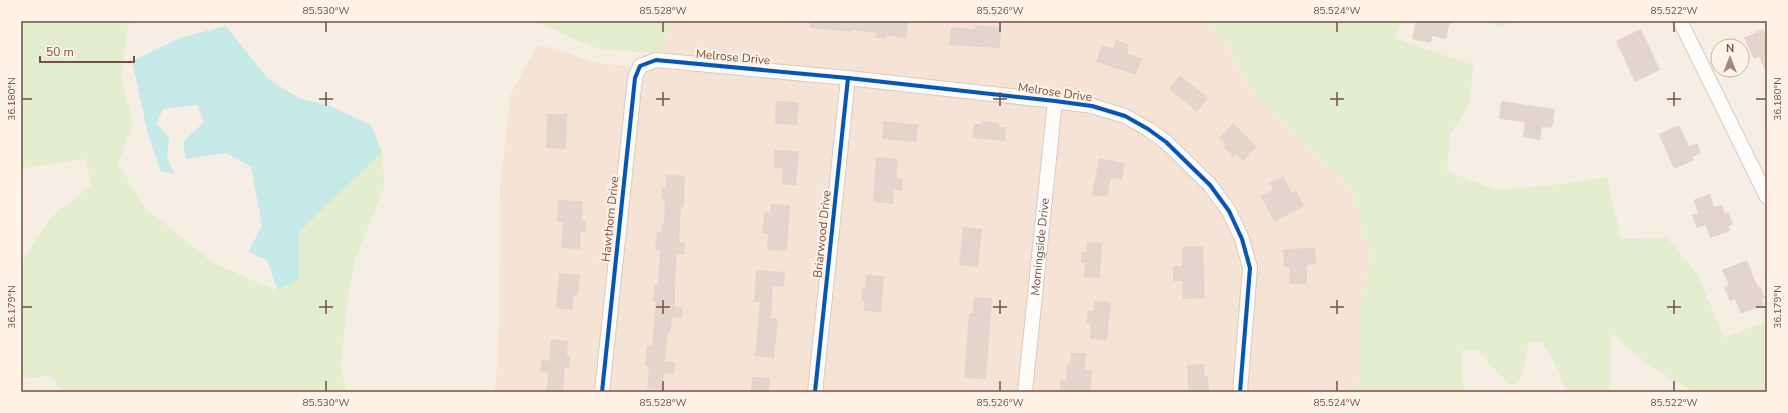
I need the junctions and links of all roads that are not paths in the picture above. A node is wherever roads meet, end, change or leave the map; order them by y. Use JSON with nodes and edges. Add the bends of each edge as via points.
{"nodes":[{"id":1,"x":1680,"y":21,"type":"edge"},
{"id":2,"x":656,"y":60,"type":"joint"},
{"id":3,"x":848,"y":78,"type":"junction"},
{"id":4,"x":1055,"y":101,"type":"junction"},
{"id":5,"x":1767,"y":197,"type":"edge"},
{"id":6,"x":602,"y":392,"type":"edge"},
{"id":7,"x":816,"y":392,"type":"edge"},
{"id":8,"x":1025,"y":392,"type":"edge"},
{"id":9,"x":1240,"y":392,"type":"edge"}],
"edges":[{"from":1,"to":5,"type":"street"},
{"from":2,"to":3,"type":"street","name":"Melrose Drive"},
{"from":2,"to":6,"type":"street","name":"Hawthorn Drive","via":[[640,66],[635,78]]},
{"from":3,"to":4,"type":"street","name":"Melrose Drive"},
{"from":3,"to":7,"type":"street","name":"Briarwood Drive"},
{"from":4,"to":8,"type":"street","name":"Morningside Drive"},
{"from":4,"to":9,"type":"street","name":"Melrose Drive","via":[[1092,106],[1125,116],[1148,129],[1166,142],[1205,180],[1229,211],[1242,239],[1250,268]]}]}
